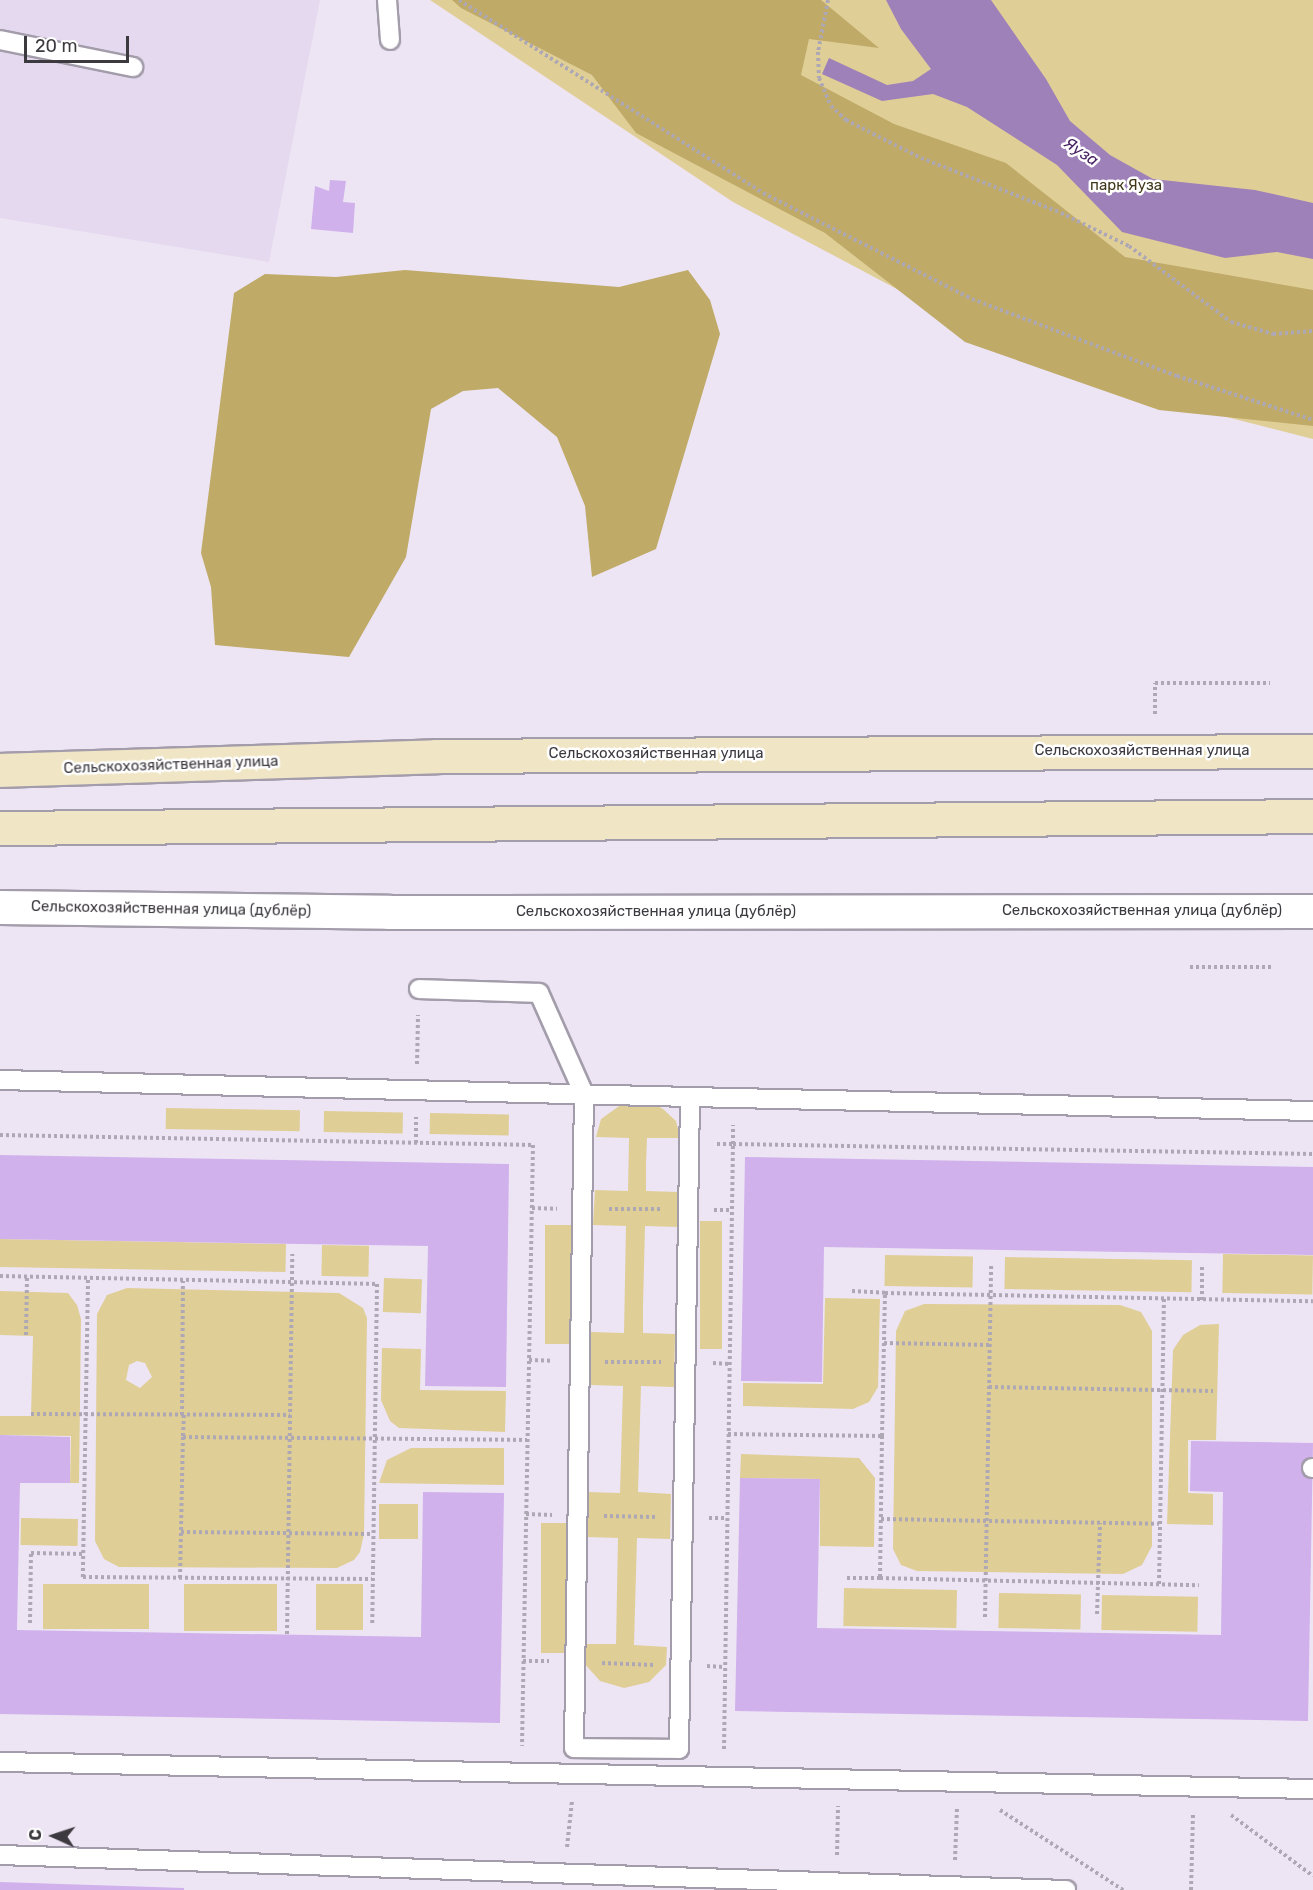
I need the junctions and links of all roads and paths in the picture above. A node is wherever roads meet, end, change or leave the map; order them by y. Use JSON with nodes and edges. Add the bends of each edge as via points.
{"nodes":[{"id":1,"x":387,"y":0,"type":"edge"},
{"id":2,"x":459,"y":0,"type":"edge"},
{"id":3,"x":828,"y":0,"type":"edge"},
{"id":4,"x":0,"y":40,"type":"edge"},
{"id":5,"x":390,"y":40,"type":"dead end"},
{"id":6,"x":133,"y":67,"type":"dead end"},
{"id":7,"x":1313,"y":331,"type":"edge"},
{"id":8,"x":1313,"y":420,"type":"edge"},
{"id":9,"x":1270,"y":683,"type":"dead end"},
{"id":10,"x":1155,"y":714,"type":"dead end"},
{"id":11,"x":1313,"y":751,"type":"edge"},
{"id":12,"x":0,"y":770,"type":"edge"},
{"id":13,"x":1313,"y":816,"type":"edge"},
{"id":14,"x":0,"y":828,"type":"edge"},
{"id":15,"x":0,"y":907,"type":"edge"},
{"id":16,"x":1313,"y":911,"type":"edge"},
{"id":17,"x":1190,"y":967,"type":"dead end"},
{"id":18,"x":1271,"y":967,"type":"dead end"},
{"id":19,"x":419,"y":990,"type":"dead end"},
{"id":20,"x":0,"y":1080,"type":"edge"},
{"id":21,"x":584,"y":1094,"type":"junction"},
{"id":22,"x":690,"y":1097,"type":"junction"},
{"id":23,"x":734,"y":1098,"type":"junction"},
{"id":24,"x":1313,"y":1112,"type":"edge"},
{"id":25,"x":0,"y":1135,"type":"edge"},
{"id":26,"x":689,"y":1143,"type":"junction"},
{"id":27,"x":733,"y":1144,"type":"junction"},
{"id":28,"x":1313,"y":1154,"type":"edge"},
{"id":29,"x":532,"y":1208,"type":"junction"},
{"id":30,"x":582,"y":1209,"type":"junction"},
{"id":31,"x":688,"y":1210,"type":"junction"},
{"id":32,"x":732,"y":1210,"type":"junction"},
{"id":33,"x":292,"y":1254,"type":"dead end"},
{"id":34,"x":991,"y":1264,"type":"dead end"},
{"id":35,"x":1202,"y":1266,"type":"dead end"},
{"id":36,"x":0,"y":1276,"type":"edge"},
{"id":37,"x":27,"y":1278,"type":"junction"},
{"id":38,"x":88,"y":1280,"type":"junction"},
{"id":39,"x":183,"y":1281,"type":"junction"},
{"id":40,"x":292,"y":1283,"type":"junction"},
{"id":41,"x":852,"y":1291,"type":"dead end"},
{"id":42,"x":885,"y":1293,"type":"junction"},
{"id":43,"x":991,"y":1296,"type":"junction"},
{"id":44,"x":1164,"y":1299,"type":"junction"},
{"id":45,"x":1202,"y":1299,"type":"junction"},
{"id":46,"x":1313,"y":1302,"type":"edge"},
{"id":47,"x":26,"y":1335,"type":"dead end"},
{"id":48,"x":884,"y":1343,"type":"junction"},
{"id":49,"x":990,"y":1345,"type":"junction"},
{"id":50,"x":529,"y":1360,"type":"junction"},
{"id":51,"x":580,"y":1361,"type":"junction"},
{"id":52,"x":685,"y":1363,"type":"junction"},
{"id":53,"x":729,"y":1364,"type":"junction"},
{"id":54,"x":989,"y":1386,"type":"junction"},
{"id":55,"x":1162,"y":1389,"type":"junction"},
{"id":56,"x":1213,"y":1391,"type":"dead end"},
{"id":57,"x":31,"y":1414,"type":"dead end"},
{"id":58,"x":86,"y":1414,"type":"junction"},
{"id":59,"x":183,"y":1415,"type":"junction"},
{"id":60,"x":290,"y":1415,"type":"junction"},
{"id":61,"x":728,"y":1434,"type":"junction"},
{"id":62,"x":882,"y":1436,"type":"junction"},
{"id":63,"x":183,"y":1437,"type":"junction"},
{"id":64,"x":290,"y":1438,"type":"junction"},
{"id":65,"x":375,"y":1438,"type":"junction"},
{"id":66,"x":527,"y":1440,"type":"junction"},
{"id":67,"x":526,"y":1514,"type":"junction"},
{"id":68,"x":578,"y":1515,"type":"junction"},
{"id":69,"x":683,"y":1517,"type":"junction"},
{"id":70,"x":726,"y":1518,"type":"junction"},
{"id":71,"x":881,"y":1519,"type":"junction"},
{"id":72,"x":987,"y":1521,"type":"junction"},
{"id":73,"x":1100,"y":1522,"type":"junction"},
{"id":74,"x":1160,"y":1524,"type":"junction"},
{"id":75,"x":181,"y":1532,"type":"junction"},
{"id":76,"x":289,"y":1532,"type":"junction"},
{"id":77,"x":373,"y":1534,"type":"junction"},
{"id":78,"x":84,"y":1554,"type":"junction"},
{"id":79,"x":180,"y":1578,"type":"junction"},
{"id":80,"x":847,"y":1578,"type":"dead end"},
{"id":81,"x":880,"y":1578,"type":"junction"},
{"id":82,"x":288,"y":1579,"type":"junction"},
{"id":83,"x":372,"y":1579,"type":"junction"},
{"id":84,"x":986,"y":1581,"type":"junction"},
{"id":85,"x":1098,"y":1583,"type":"junction"},
{"id":86,"x":1159,"y":1584,"type":"junction"},
{"id":87,"x":1199,"y":1585,"type":"dead end"},
{"id":88,"x":1097,"y":1614,"type":"dead end"},
{"id":89,"x":985,"y":1617,"type":"dead end"},
{"id":90,"x":30,"y":1623,"type":"dead end"},
{"id":91,"x":372,"y":1626,"type":"dead end"},
{"id":92,"x":287,"y":1634,"type":"dead end"},
{"id":93,"x":523,"y":1660,"type":"junction"},
{"id":94,"x":576,"y":1662,"type":"junction"},
{"id":95,"x":680,"y":1665,"type":"junction"},
{"id":96,"x":724,"y":1667,"type":"junction"},
{"id":97,"x":522,"y":1747,"type":"dead end"},
{"id":98,"x":734,"y":1749,"type":"dead end"},
{"id":99,"x":0,"y":1762,"type":"edge"},
{"id":100,"x":574,"y":1775,"type":"junction"},
{"id":101,"x":838,"y":1781,"type":"junction"},
{"id":102,"x":957,"y":1783,"type":"junction"},
{"id":103,"x":1194,"y":1787,"type":"junction"},
{"id":104,"x":1313,"y":1789,"type":"edge"},
{"id":105,"x":0,"y":1855,"type":"edge"},
{"id":106,"x":565,"y":1872,"type":"junction"},
{"id":107,"x":1313,"y":1876,"type":"edge"},
{"id":108,"x":837,"y":1881,"type":"junction"},
{"id":109,"x":954,"y":1884,"type":"junction"},
{"id":110,"x":1066,"y":1890,"type":"edge"},
{"id":111,"x":1122,"y":1890,"type":"edge"},
{"id":112,"x":1191,"y":1890,"type":"edge"}],
"edges":[{"from":1,"to":5,"type":"lane"},
{"from":2,"to":8,"type":"path","via":[[763,193],[972,298],[1177,376]]},
{"from":3,"to":7,"type":"path","via":[[818,52],[819,78],[831,106],[846,120],[921,158],[1052,209],[1129,246],[1231,322],[1273,334]]},
{"from":4,"to":6,"type":"lane"},
{"from":9,"to":10,"type":"path","via":[[1155,683]]},
{"from":11,"to":12,"type":"main road","name":"Сельскохозяйственная улица","via":[[436,756]]},
{"from":13,"to":14,"type":"main road"},
{"from":15,"to":16,"type":"street","name":"Сельскохозяйственная улица (дублёр)","via":[[389,912]]},
{"from":17,"to":18,"type":"path"},
{"from":19,"to":21,"type":"lane","via":[[539,993]]},
{"from":20,"to":21,"type":"lane"},
{"from":21,"to":22,"type":"lane"},
{"from":21,"to":30,"type":"lane"},
{"from":22,"to":23,"type":"lane"},
{"from":22,"to":26,"type":"lane"},
{"from":23,"to":24,"type":"lane"},
{"from":23,"to":27,"type":"path"},
{"from":25,"to":29,"type":"path","via":[[533,1145]]},
{"from":26,"to":27,"type":"path"},
{"from":26,"to":31,"type":"lane"},
{"from":27,"to":28,"type":"path"},
{"from":27,"to":32,"type":"path"},
{"from":29,"to":30,"type":"path"},
{"from":29,"to":50,"type":"path"},
{"from":30,"to":31,"type":"path"},
{"from":30,"to":51,"type":"lane"},
{"from":31,"to":32,"type":"path"},
{"from":31,"to":52,"type":"lane"},
{"from":32,"to":53,"type":"path"},
{"from":33,"to":40,"type":"path"},
{"from":34,"to":43,"type":"path"},
{"from":35,"to":45,"type":"path"},
{"from":36,"to":37,"type":"path"},
{"from":37,"to":38,"type":"path"},
{"from":37,"to":47,"type":"path"},
{"from":38,"to":39,"type":"path"},
{"from":38,"to":58,"type":"path"},
{"from":39,"to":40,"type":"path"},
{"from":39,"to":59,"type":"path"},
{"from":40,"to":60,"type":"path"},
{"from":40,"to":65,"type":"path","via":[[377,1284]]},
{"from":41,"to":42,"type":"path"},
{"from":42,"to":43,"type":"path"},
{"from":42,"to":48,"type":"path"},
{"from":43,"to":44,"type":"path"},
{"from":43,"to":49,"type":"path"},
{"from":44,"to":45,"type":"path"},
{"from":44,"to":55,"type":"path"},
{"from":45,"to":46,"type":"path"},
{"from":48,"to":49,"type":"path"},
{"from":48,"to":62,"type":"path"},
{"from":49,"to":54,"type":"path"},
{"from":50,"to":51,"type":"path"},
{"from":50,"to":66,"type":"path"},
{"from":51,"to":52,"type":"path"},
{"from":51,"to":68,"type":"lane"},
{"from":52,"to":53,"type":"path"},
{"from":52,"to":69,"type":"lane"},
{"from":53,"to":61,"type":"path"},
{"from":54,"to":55,"type":"path"},
{"from":54,"to":72,"type":"path"},
{"from":55,"to":56,"type":"path"},
{"from":55,"to":74,"type":"path"},
{"from":57,"to":58,"type":"path"},
{"from":58,"to":59,"type":"path"},
{"from":58,"to":78,"type":"path"},
{"from":59,"to":60,"type":"path"},
{"from":59,"to":63,"type":"path"},
{"from":60,"to":64,"type":"path"},
{"from":61,"to":62,"type":"path"},
{"from":61,"to":70,"type":"path"},
{"from":62,"to":71,"type":"path"},
{"from":63,"to":64,"type":"path"},
{"from":63,"to":75,"type":"path"},
{"from":64,"to":65,"type":"path"},
{"from":64,"to":76,"type":"path"},
{"from":65,"to":66,"type":"path"},
{"from":65,"to":77,"type":"path"},
{"from":66,"to":67,"type":"path"},
{"from":67,"to":68,"type":"path"},
{"from":67,"to":93,"type":"path"},
{"from":68,"to":69,"type":"path"},
{"from":68,"to":94,"type":"lane"},
{"from":69,"to":70,"type":"path"},
{"from":69,"to":95,"type":"lane"},
{"from":70,"to":96,"type":"path"},
{"from":71,"to":72,"type":"path"},
{"from":71,"to":81,"type":"path"},
{"from":72,"to":73,"type":"path"},
{"from":72,"to":84,"type":"path"},
{"from":73,"to":74,"type":"path"},
{"from":73,"to":85,"type":"path"},
{"from":74,"to":86,"type":"path"},
{"from":75,"to":76,"type":"path"},
{"from":75,"to":79,"type":"path"},
{"from":76,"to":77,"type":"path"},
{"from":76,"to":82,"type":"path"},
{"from":77,"to":83,"type":"path"},
{"from":78,"to":79,"type":"path","via":[[83,1577]]},
{"from":78,"to":90,"type":"path","via":[[31,1553]]},
{"from":79,"to":82,"type":"path"},
{"from":80,"to":81,"type":"path"},
{"from":81,"to":84,"type":"path"},
{"from":82,"to":83,"type":"path"},
{"from":82,"to":92,"type":"path"},
{"from":83,"to":91,"type":"path"},
{"from":84,"to":85,"type":"path"},
{"from":84,"to":89,"type":"path"},
{"from":85,"to":86,"type":"path"},
{"from":85,"to":88,"type":"path"},
{"from":86,"to":87,"type":"path"},
{"from":93,"to":94,"type":"path"},
{"from":93,"to":97,"type":"path"},
{"from":94,"to":95,"type":"path"},
{"from":94,"to":95,"type":"lane","via":[[574,1748],[679,1749]]},
{"from":95,"to":96,"type":"path"},
{"from":96,"to":98,"type":"path","via":[[722,1749]]},
{"from":99,"to":100,"type":"lane"},
{"from":100,"to":101,"type":"lane"},
{"from":100,"to":106,"type":"path"},
{"from":101,"to":102,"type":"lane"},
{"from":101,"to":108,"type":"path"},
{"from":102,"to":103,"type":"lane"},
{"from":102,"to":109,"type":"path"},
{"from":102,"to":111,"type":"path"},
{"from":103,"to":104,"type":"lane"},
{"from":103,"to":107,"type":"path"},
{"from":103,"to":112,"type":"path"},
{"from":105,"to":106,"type":"lane"},
{"from":106,"to":108,"type":"lane"},
{"from":108,"to":109,"type":"lane"},
{"from":109,"to":110,"type":"lane"}]}
